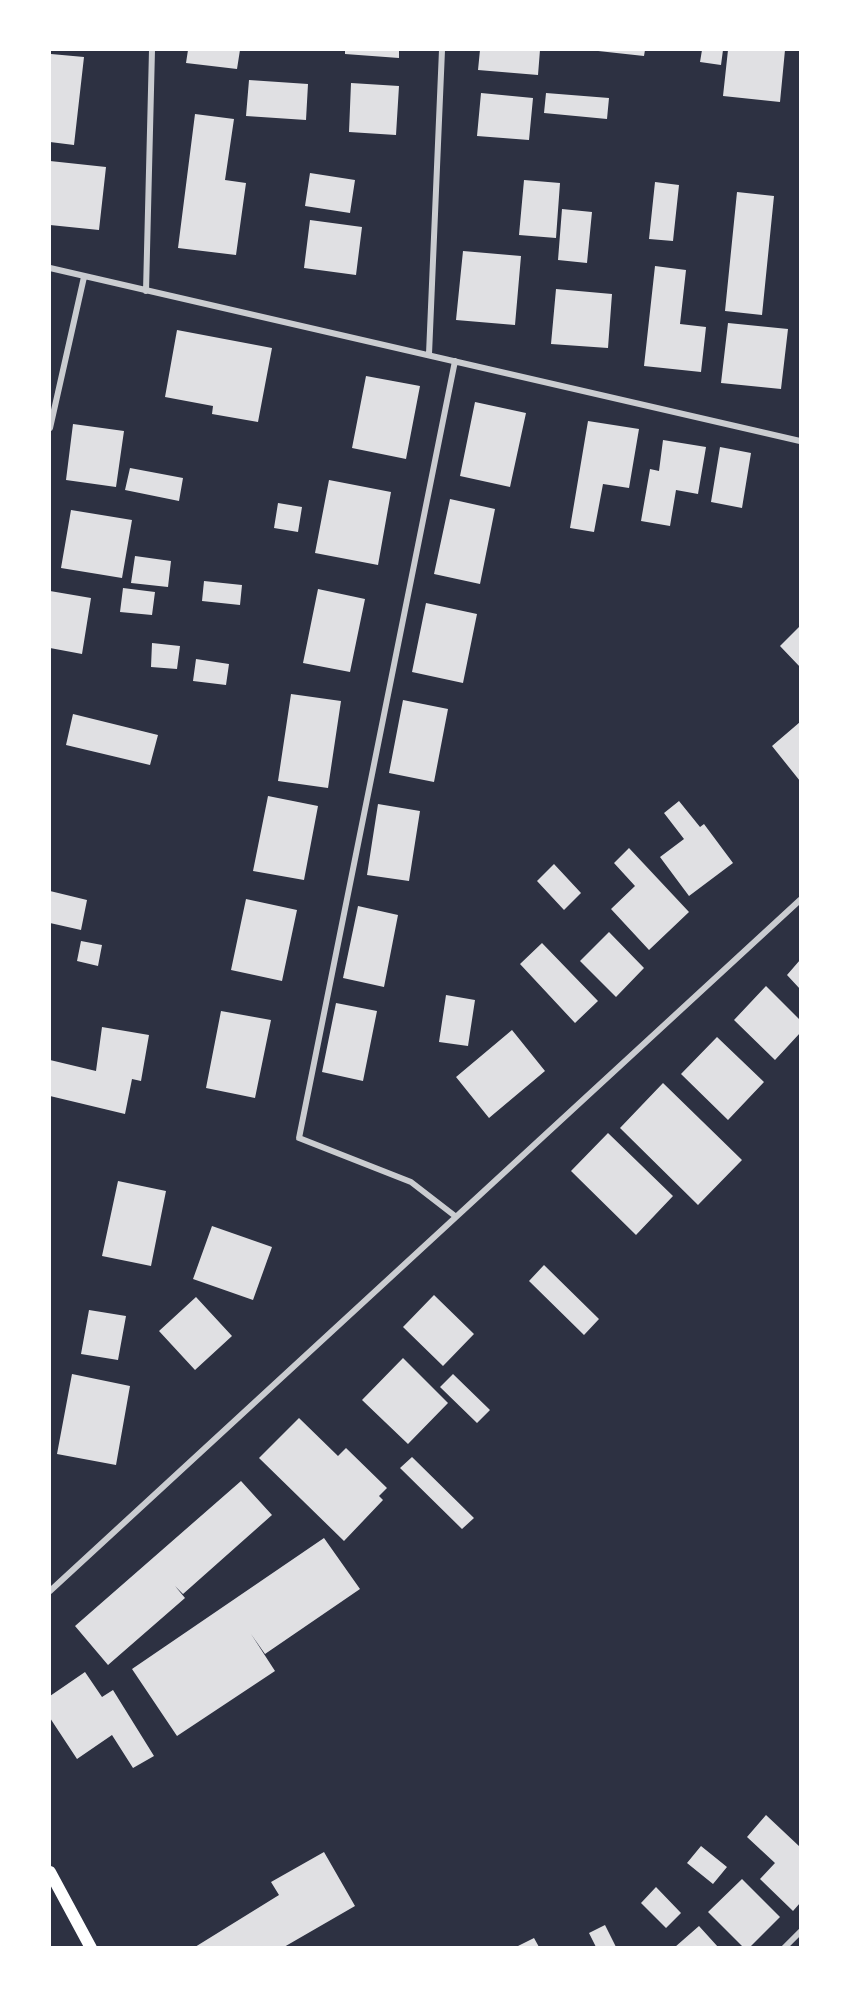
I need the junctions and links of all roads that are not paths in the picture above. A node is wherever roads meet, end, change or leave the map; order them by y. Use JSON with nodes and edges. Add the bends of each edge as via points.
{"nodes":[{"id":1,"x":152,"y":50,"type":"edge"},
{"id":2,"x":442,"y":50,"type":"edge"},
{"id":3,"x":50,"y":268,"type":"edge"},
{"id":4,"x":84,"y":277,"type":"junction"},
{"id":5,"x":146,"y":291,"type":"junction"},
{"id":6,"x":429,"y":354,"type":"junction"},
{"id":7,"x":455,"y":361,"type":"junction"},
{"id":8,"x":50,"y":428,"type":"edge"},
{"id":9,"x":801,"y":441,"type":"edge"},
{"id":10,"x":801,"y":900,"type":"edge"},
{"id":11,"x":455,"y":1216,"type":"junction"},
{"id":12,"x":50,"y":1591,"type":"edge"},
{"id":13,"x":50,"y":1872,"type":"edge"},
{"id":14,"x":801,"y":1932,"type":"edge"},
{"id":15,"x":91,"y":1947,"type":"edge"},
{"id":16,"x":784,"y":1947,"type":"edge"}],
"edges":[{"from":1,"to":5,"type":"street"},
{"from":2,"to":6,"type":"street"},
{"from":3,"to":4,"type":"street"},
{"from":4,"to":5,"type":"street"},
{"from":4,"to":8,"type":"street"},
{"from":5,"to":6,"type":"street"},
{"from":6,"to":7,"type":"street"},
{"from":7,"to":9,"type":"street"},
{"from":7,"to":11,"type":"street","via":[[298,1138],[411,1182]]},
{"from":10,"to":11,"type":"street"},
{"from":11,"to":12,"type":"street"},
{"from":13,"to":15,"type":"main road"},
{"from":14,"to":16,"type":"street"}]}
